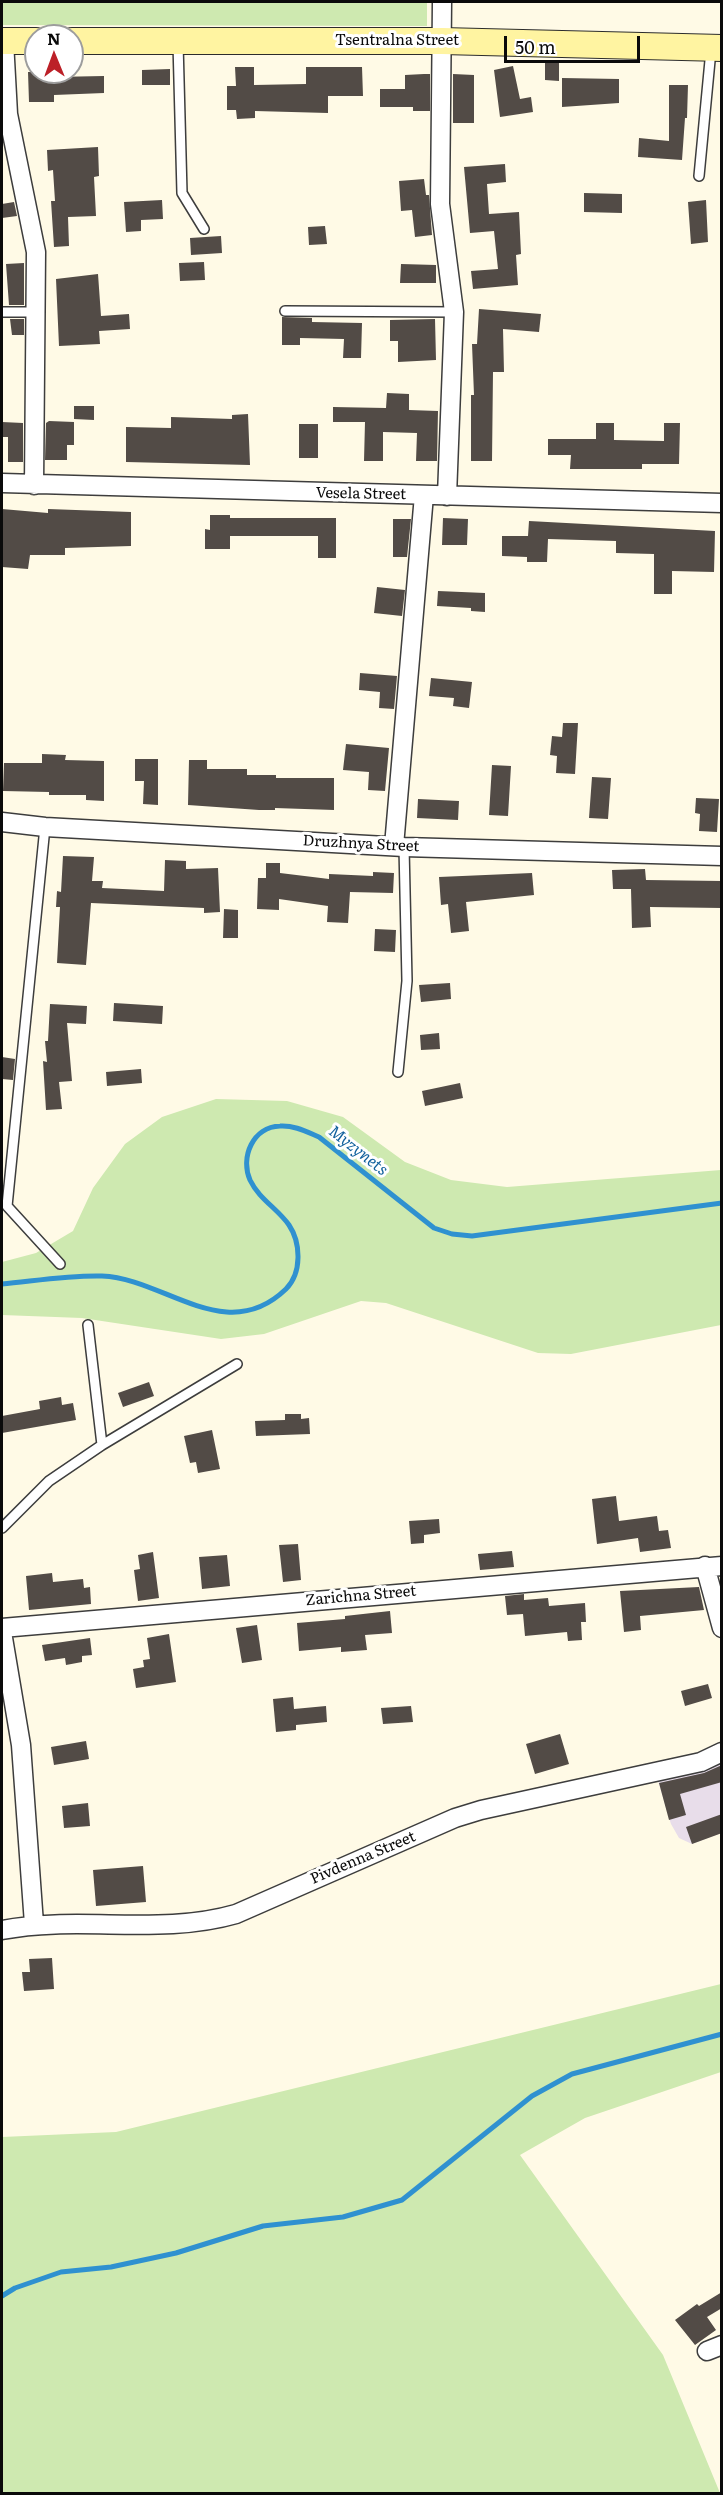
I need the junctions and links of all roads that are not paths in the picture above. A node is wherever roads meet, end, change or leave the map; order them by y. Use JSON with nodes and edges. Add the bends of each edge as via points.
{"nodes":[{"id":1,"x":442,"y":2,"type":"edge"},
{"id":2,"x":3,"y":40,"type":"edge"},
{"id":3,"x":24,"y":40,"type":"edge"},
{"id":4,"x":84,"y":40,"type":"edge"},
{"id":5,"x":178,"y":40,"type":"junction"},
{"id":6,"x":442,"y":41,"type":"junction"},
{"id":7,"x":716,"y":48,"type":"edge"},
{"id":8,"x":4,"y":90,"type":"edge"},
{"id":9,"x":699,"y":176,"type":"dead end"},
{"id":10,"x":204,"y":229,"type":"dead end"},
{"id":11,"x":285,"y":311,"type":"dead end"},
{"id":12,"x":2,"y":312,"type":"edge"},
{"id":13,"x":36,"y":312,"type":"junction"},
{"id":14,"x":454,"y":312,"type":"junction"},
{"id":15,"x":2,"y":483,"type":"edge"},
{"id":16,"x":34,"y":485,"type":"junction"},
{"id":17,"x":424,"y":495,"type":"junction"},
{"id":18,"x":447,"y":496,"type":"junction"},
{"id":19,"x":722,"y":503,"type":"edge"},
{"id":20,"x":2,"y":822,"type":"edge"},
{"id":21,"x":45,"y":827,"type":"junction"},
{"id":22,"x":399,"y":847,"type":"junction"},
{"id":23,"x":722,"y":856,"type":"edge"},
{"id":24,"x":398,"y":1072,"type":"dead end"},
{"id":25,"x":60,"y":1264,"type":"dead end"},
{"id":26,"x":88,"y":1325,"type":"dead end"},
{"id":27,"x":237,"y":1364,"type":"dead end"},
{"id":28,"x":102,"y":1445,"type":"junction"},
{"id":29,"x":2,"y":1528,"type":"edge"},
{"id":30,"x":713,"y":1566,"type":"edge"},
{"id":31,"x":722,"y":1628,"type":"edge"},
{"id":32,"x":2,"y":1630,"type":"edge"},
{"id":33,"x":722,"y":1752,"type":"edge"},
{"id":34,"x":34,"y":1924,"type":"junction"},
{"id":35,"x":2,"y":1930,"type":"edge"}],
"edges":[{"from":1,"to":6,"type":"street"},
{"from":2,"to":3,"type":"street"},
{"from":2,"to":8,"type":"street"},
{"from":4,"to":5,"type":"street","name":"Tsentralna Street"},
{"from":5,"to":6,"type":"street","name":"Tsentralna Street"},
{"from":5,"to":10,"type":"lane","via":[[182,193]]},
{"from":6,"to":7,"type":"street","name":"Tsentralna Street"},
{"from":6,"to":14,"type":"street","via":[[440,204]]},
{"from":7,"to":9,"type":"lane"},
{"from":8,"to":13,"type":"street","via":[[36,252]]},
{"from":11,"to":14,"type":"lane"},
{"from":12,"to":13,"type":"lane"},
{"from":13,"to":16,"type":"street"},
{"from":14,"to":18,"type":"street"},
{"from":15,"to":16,"type":"street","name":"Vesela Street"},
{"from":16,"to":17,"type":"street","name":"Vesela Street"},
{"from":17,"to":18,"type":"street","name":"Vesela Street"},
{"from":17,"to":22,"type":"street"},
{"from":18,"to":19,"type":"street","name":"Vesela Street"},
{"from":20,"to":21,"type":"street","name":"Druzhnya Street"},
{"from":21,"to":22,"type":"street","name":"Druzhnya Street"},
{"from":21,"to":25,"type":"lane","via":[[7,1206]]},
{"from":22,"to":23,"type":"street","name":"Druzhnya Street"},
{"from":22,"to":24,"type":"lane","via":[[407,981]]},
{"from":26,"to":28,"type":"lane"},
{"from":27,"to":28,"type":"lane"},
{"from":28,"to":29,"type":"lane","via":[[49,1481]]},
{"from":30,"to":31,"type":"street"},
{"from":30,"to":32,"type":"street","name":"Zarichna Street"},
{"from":32,"to":34,"type":"street","via":[[21,1746]]},
{"from":33,"to":34,"type":"street","name":"Pivdenna Street","via":[[701,1762],[455,1818],[236,1914],[186,1924]]},
{"from":34,"to":35,"type":"street","name":"Pivdenna Street"}]}
